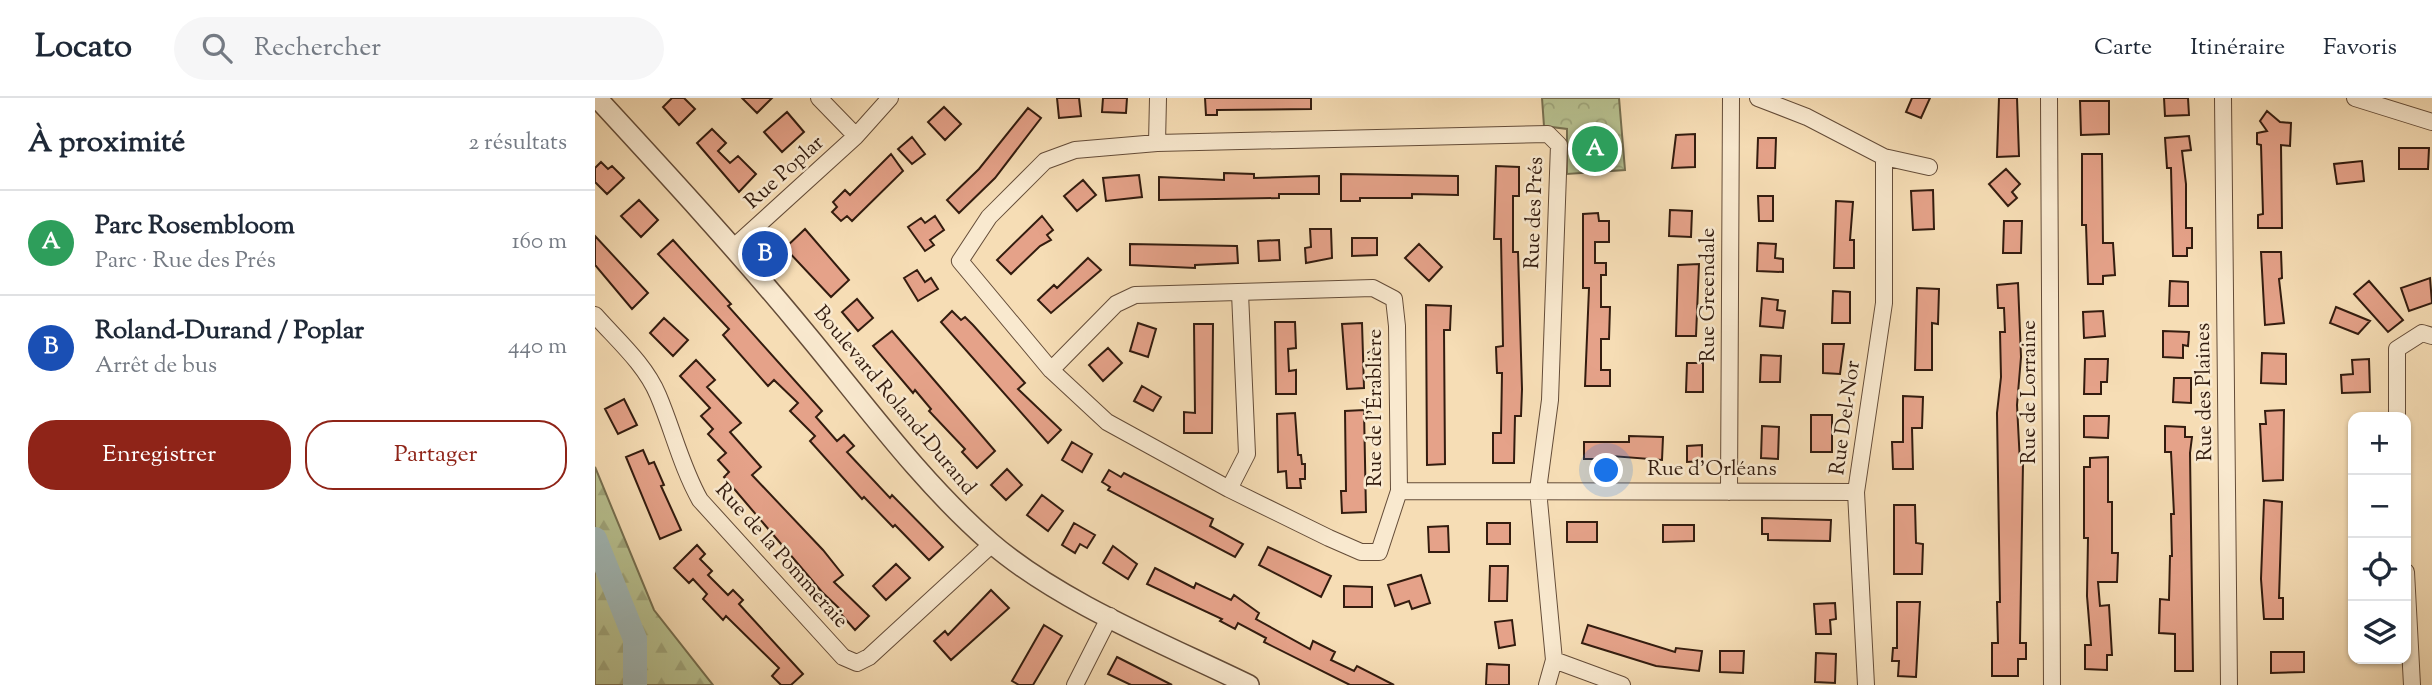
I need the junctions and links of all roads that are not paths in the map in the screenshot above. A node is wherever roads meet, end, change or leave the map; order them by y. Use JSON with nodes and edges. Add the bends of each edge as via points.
{"nodes":[{"id":1,"x":597,"y":98,"type":"edge"},
{"id":2,"x":818,"y":98,"type":"edge"},
{"id":3,"x":890,"y":98,"type":"edge"},
{"id":4,"x":1158,"y":98,"type":"edge"},
{"id":5,"x":1731,"y":98,"type":"edge"},
{"id":6,"x":1758,"y":98,"type":"edge"},
{"id":7,"x":2049,"y":98,"type":"edge"},
{"id":8,"x":2223,"y":98,"type":"edge"},
{"id":9,"x":2357,"y":98,"type":"edge"},
{"id":10,"x":2432,"y":122,"type":"edge"},
{"id":11,"x":856,"y":136,"type":"junction"},
{"id":12,"x":1157,"y":143,"type":"junction"},
{"id":13,"x":1884,"y":157,"type":"junction"},
{"id":14,"x":1929,"y":167,"type":"dead end"},
{"id":15,"x":734,"y":247,"type":"junction"},
{"id":16,"x":960,"y":261,"type":"joint"},
{"id":17,"x":1240,"y":293,"type":"junction"},
{"id":18,"x":595,"y":315,"type":"edge"},
{"id":19,"x":2432,"y":336,"type":"edge"},
{"id":20,"x":1051,"y":370,"type":"junction"},
{"id":21,"x":2397,"y":412,"type":"edge"},
{"id":22,"x":1229,"y":489,"type":"junction"},
{"id":23,"x":1538,"y":490,"type":"junction"},
{"id":24,"x":1399,"y":491,"type":"junction"},
{"id":25,"x":1729,"y":492,"type":"junction"},
{"id":26,"x":1856,"y":492,"type":"junction"},
{"id":27,"x":992,"y":544,"type":"junction"},
{"id":28,"x":2408,"y":601,"type":"edge"},
{"id":29,"x":1110,"y":617,"type":"junction"},
{"id":30,"x":1554,"y":660,"type":"junction"},
{"id":31,"x":1075,"y":685,"type":"edge"},
{"id":32,"x":1249,"y":685,"type":"edge"},
{"id":33,"x":1547,"y":685,"type":"edge"},
{"id":34,"x":1622,"y":685,"type":"edge"},
{"id":35,"x":1866,"y":685,"type":"edge"},
{"id":36,"x":2052,"y":685,"type":"edge"},
{"id":37,"x":2229,"y":685,"type":"edge"},
{"id":38,"x":2412,"y":685,"type":"edge"}],
"edges":[{"from":1,"to":15,"type":"street","name":"Boulevard Roland-Durand"},
{"from":2,"to":11,"type":"street"},
{"from":3,"to":11,"type":"street","name":"Rue Poplar"},
{"from":4,"to":12,"type":"street"},
{"from":5,"to":25,"type":"street","name":"Rue Greendale"},
{"from":6,"to":13,"type":"street","via":[[1807,117]]},
{"from":7,"to":36,"type":"street","name":"Rue de Lorraine"},
{"from":8,"to":37,"type":"street","name":"Rue des Plaines"},
{"from":9,"to":10,"type":"street"},
{"from":11,"to":15,"type":"street","name":"Rue Poplar"},
{"from":12,"to":16,"type":"street","name":"Rue des Prés","via":[[1075,150],[1045,161],[989,217]]},
{"from":12,"to":23,"type":"street","name":"Rue des Prés","via":[[1548,134],[1559,145],[1550,400]]},
{"from":13,"to":14,"type":"street"},
{"from":13,"to":26,"type":"street","name":"Rue Del-Nor","via":[[1885,303]]},
{"from":15,"to":27,"type":"street","name":"Boulevard Roland-Durand","via":[[940,495]]},
{"from":16,"to":20,"type":"street","name":"Rue de l'Érablière"},
{"from":17,"to":20,"type":"street","name":"Rue de l'Érablière","via":[[1135,295],[1117,304]]},
{"from":17,"to":22,"type":"street","via":[[1247,454]]},
{"from":17,"to":24,"type":"street","name":"Rue de l'Érablière","via":[[1373,288],[1394,299]]},
{"from":18,"to":27,"type":"street","name":"Rue de la Pommeraie","via":[[644,369],[699,500],[843,657],[857,663],[869,657]]},
{"from":19,"to":21,"type":"street","via":[[2422,333],[2397,349]]},
{"from":20,"to":22,"type":"street","name":"Rue de l'Érablière","via":[[1107,422]]},
{"from":22,"to":24,"type":"street","name":"Rue de l'Érablière","via":[[1361,552],[1379,552]]},
{"from":23,"to":24,"type":"street","name":"Rue d'Orléans"},
{"from":23,"to":25,"type":"street","name":"Rue d'Orléans"},
{"from":23,"to":30,"type":"street","name":"Rue des Prés"},
{"from":25,"to":26,"type":"street","name":"Rue d'Orléans"},
{"from":26,"to":35,"type":"street","name":"Rue Del-Nor"},
{"from":27,"to":29,"type":"street","name":"Boulevard Roland-Durand"},
{"from":28,"to":38,"type":"street"},
{"from":29,"to":31,"type":"street"},
{"from":29,"to":32,"type":"street","name":"Boulevard Roland-Durand"},
{"from":30,"to":33,"type":"street","name":"Rue des Prés"},
{"from":30,"to":34,"type":"street"}]}
